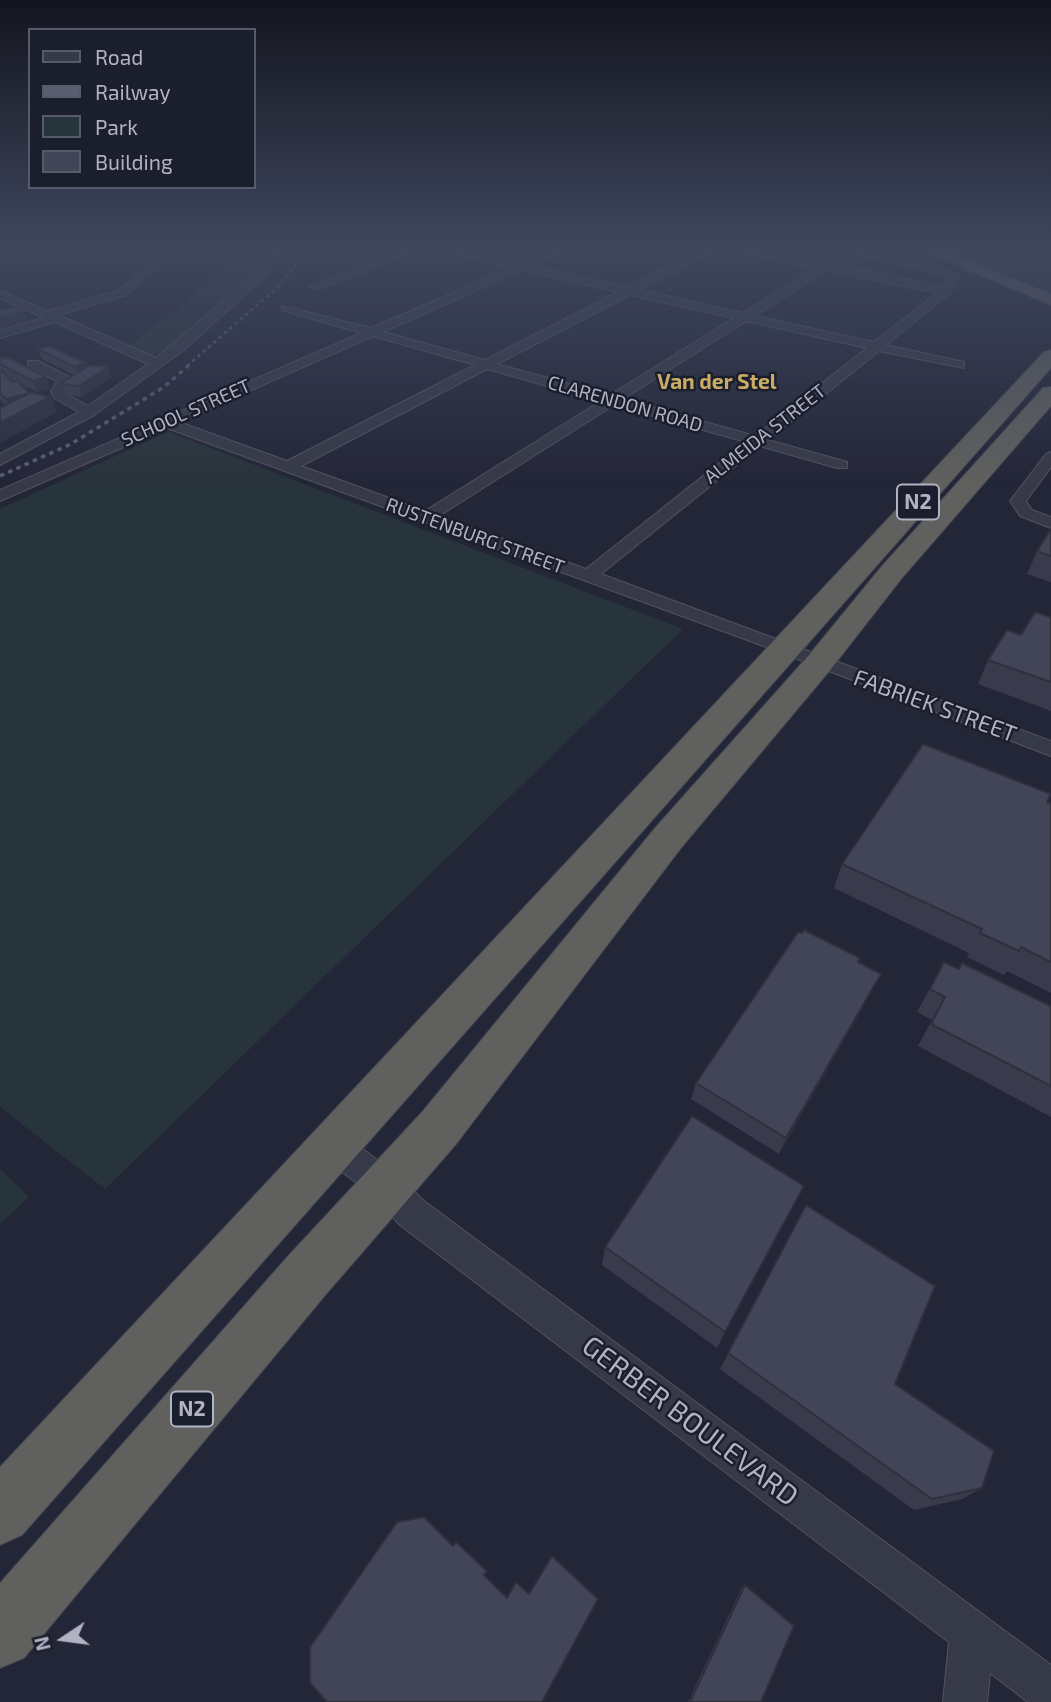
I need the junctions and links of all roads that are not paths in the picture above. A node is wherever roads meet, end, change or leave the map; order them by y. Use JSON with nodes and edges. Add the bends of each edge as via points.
{"nodes":[{"id":1,"x":23,"y":326,"type":"edge"},
{"id":2,"x":73,"y":326,"type":"edge"},
{"id":3,"x":203,"y":326,"type":"edge"},
{"id":4,"x":346,"y":326,"type":"edge"},
{"id":5,"x":384,"y":326,"type":"edge"},
{"id":6,"x":558,"y":326,"type":"edge"},
{"id":7,"x":730,"y":326,"type":"edge"},
{"id":8,"x":788,"y":326,"type":"edge"},
{"id":9,"x":901,"y":326,"type":"edge"},
{"id":10,"x":369,"y":333,"type":"junction"},
{"id":11,"x":0,"y":334,"type":"edge"},
{"id":12,"x":876,"y":346,"type":"junction"},
{"id":13,"x":1051,"y":356,"type":"edge"},
{"id":14,"x":156,"y":363,"type":"junction"},
{"id":15,"x":33,"y":364,"type":"dead end"},
{"id":16,"x":484,"y":365,"type":"junction"},
{"id":17,"x":959,"y":365,"type":"dead end"},
{"id":18,"x":1051,"y":393,"type":"edge"},
{"id":19,"x":611,"y":401,"type":"junction"},
{"id":20,"x":89,"y":412,"type":"junction"},
{"id":21,"x":165,"y":422,"type":"junction"},
{"id":22,"x":757,"y":441,"type":"junction"},
{"id":23,"x":1051,"y":457,"type":"edge"},
{"id":24,"x":0,"y":460,"type":"edge"},
{"id":25,"x":842,"y":465,"type":"dead end"},
{"id":26,"x":287,"y":467,"type":"junction"},
{"id":27,"x":0,"y":496,"type":"edge"},
{"id":28,"x":426,"y":517,"type":"junction"},
{"id":29,"x":1051,"y":523,"type":"edge"},
{"id":30,"x":586,"y":577,"type":"junction"},
{"id":31,"x":803,"y":655,"type":"junction"},
{"id":32,"x":1051,"y":749,"type":"edge"},
{"id":33,"x":333,"y":1146,"type":"junction"},
{"id":34,"x":385,"y":1185,"type":"junction"},
{"id":35,"x":0,"y":1513,"type":"edge"},
{"id":36,"x":972,"y":1633,"type":"junction"},
{"id":37,"x":0,"y":1634,"type":"edge"},
{"id":38,"x":1051,"y":1692,"type":"edge"},
{"id":39,"x":965,"y":1702,"type":"edge"}],
"edges":[{"from":1,"to":11,"type":"street"},
{"from":2,"to":14,"type":"street"},
{"from":3,"to":14,"type":"street"},
{"from":4,"to":10,"type":"street","name":"CLARENDON ROAD"},
{"from":5,"to":10,"type":"street","name":"SCHOOL STREET"},
{"from":6,"to":16,"type":"street"},
{"from":7,"to":19,"type":"street"},
{"from":8,"to":12,"type":"street"},
{"from":9,"to":12,"type":"street","name":"ALMEIDA STREET"},
{"from":10,"to":16,"type":"street","name":"CLARENDON ROAD"},
{"from":10,"to":21,"type":"street","name":"SCHOOL STREET"},
{"from":12,"to":17,"type":"street"},
{"from":12,"to":22,"type":"street","name":"ALMEIDA STREET"},
{"from":13,"to":31,"type":"highway","number":"N2"},
{"from":14,"to":20,"type":"street"},
{"from":15,"to":20,"type":"street","via":[[64,380],[59,395]]},
{"from":16,"to":19,"type":"street","name":"CLARENDON ROAD"},
{"from":16,"to":26,"type":"street"},
{"from":18,"to":31,"type":"highway","number":"N2","via":[[892,572]]},
{"from":19,"to":22,"type":"street","name":"CLARENDON ROAD"},
{"from":19,"to":28,"type":"street"},
{"from":20,"to":24,"type":"street"},
{"from":21,"to":26,"type":"street","name":"RUSTENBURG STREET"},
{"from":21,"to":27,"type":"street","name":"SCHOOL STREET"},
{"from":22,"to":25,"type":"street","name":"CLARENDON ROAD"},
{"from":22,"to":30,"type":"street","name":"ALMEIDA STREET"},
{"from":23,"to":29,"type":"street","via":[[1018,501],[1026,513]]},
{"from":26,"to":28,"type":"street","name":"RUSTENBURG STREET"},
{"from":28,"to":30,"type":"street","name":"RUSTENBURG STREET"},
{"from":30,"to":31,"type":"street","name":"RUSTENBURG STREET"},
{"from":31,"to":32,"type":"street","name":"FABRIEK STREET"},
{"from":31,"to":33,"type":"highway","number":"N2"},
{"from":31,"to":34,"type":"highway","number":"N2","via":[[668,838],[440,1127]]},
{"from":33,"to":34,"type":"street","name":"GERBER BOULEVARD"},
{"from":33,"to":35,"type":"highway","number":"N2"},
{"from":34,"to":36,"type":"street","name":"GERBER BOULEVARD","via":[[412,1213]]},
{"from":34,"to":37,"type":"highway","number":"N2"},
{"from":36,"to":38,"type":"street","name":"GERBER BOULEVARD"},
{"from":36,"to":39,"type":"street"}]}
